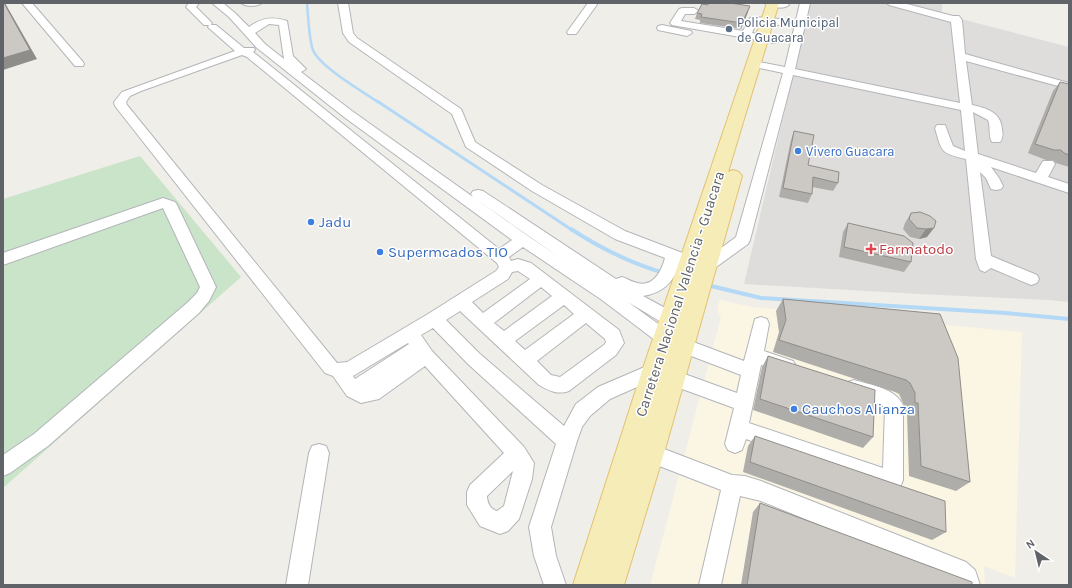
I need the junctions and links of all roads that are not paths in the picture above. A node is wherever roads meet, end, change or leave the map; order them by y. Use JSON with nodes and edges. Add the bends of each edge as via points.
{"nodes":[{"id":1,"x":27,"y":3,"type":"edge"},
{"id":2,"x":194,"y":3,"type":"edge"},
{"id":3,"x":217,"y":3,"type":"edge"},
{"id":4,"x":246,"y":3,"type":"edge"},
{"id":5,"x":257,"y":3,"type":"edge"},
{"id":6,"x":343,"y":3,"type":"edge"},
{"id":7,"x":593,"y":3,"type":"edge"},
{"id":8,"x":734,"y":3,"type":"edge"},
{"id":9,"x":738,"y":3,"type":"edge"},
{"id":10,"x":805,"y":3,"type":"edge"},
{"id":11,"x":892,"y":3,"type":"edge"},
{"id":12,"x":777,"y":4,"type":"edge"},
{"id":13,"x":694,"y":12,"type":"dead end"},
{"id":14,"x":232,"y":15,"type":"junction"},
{"id":15,"x":264,"y":22,"type":"junction"},
{"id":16,"x":675,"y":23,"type":"junction"},
{"id":17,"x":572,"y":32,"type":"dead end"},
{"id":18,"x":764,"y":32,"type":"junction"},
{"id":19,"x":249,"y":33,"type":"junction"},
{"id":20,"x":261,"y":46,"type":"junction"},
{"id":21,"x":242,"y":52,"type":"junction"},
{"id":22,"x":966,"y":57,"type":"junction"},
{"id":23,"x":79,"y":64,"type":"dead end"},
{"id":24,"x":760,"y":66,"type":"junction"},
{"id":25,"x":789,"y":72,"type":"junction"},
{"id":26,"x":1018,"y":79,"type":"dead end"},
{"id":27,"x":1069,"y":86,"type":"edge"},
{"id":28,"x":965,"y":107,"type":"junction"},
{"id":29,"x":941,"y":128,"type":"dead end"},
{"id":30,"x":996,"y":139,"type":"dead end"},
{"id":31,"x":971,"y":159,"type":"junction"},
{"id":32,"x":1048,"y":164,"type":"dead end"},
{"id":33,"x":1040,"y":179,"type":"junction"},
{"id":34,"x":996,"y":186,"type":"dead end"},
{"id":35,"x":1069,"y":189,"type":"edge"},
{"id":36,"x":523,"y":240,"type":"junction"},
{"id":37,"x":3,"y":259,"type":"edge"},
{"id":38,"x":503,"y":262,"type":"junction"},
{"id":39,"x":686,"y":273,"type":"junction"},
{"id":40,"x":602,"y":278,"type":"junction"},
{"id":41,"x":541,"y":279,"type":"junction"},
{"id":42,"x":1031,"y":279,"type":"dead end"},
{"id":43,"x":564,"y":296,"type":"junction"},
{"id":44,"x":461,"y":302,"type":"junction"},
{"id":45,"x":586,"y":314,"type":"junction"},
{"id":46,"x":434,"y":319,"type":"junction"},
{"id":47,"x":483,"y":322,"type":"junction"},
{"id":48,"x":761,"y":324,"type":"dead end"},
{"id":49,"x":673,"y":335,"type":"junction"},
{"id":50,"x":503,"y":341,"type":"junction"},
{"id":51,"x":419,"y":345,"type":"junction"},
{"id":52,"x":524,"y":360,"type":"junction"},
{"id":53,"x":752,"y":363,"type":"junction"},
{"id":54,"x":339,"y":371,"type":"junction"},
{"id":55,"x":806,"y":372,"type":"edge"},
{"id":56,"x":664,"y":374,"type":"junction"},
{"id":57,"x":836,"y":382,"type":"edge"},
{"id":58,"x":743,"y":403,"type":"junction"},
{"id":59,"x":567,"y":441,"type":"junction"},
{"id":60,"x":319,"y":453,"type":"dead end"},
{"id":61,"x":651,"y":453,"type":"junction"},
{"id":62,"x":518,"y":454,"type":"dead end"},
{"id":63,"x":3,"y":466,"type":"edge"},
{"id":64,"x":732,"y":485,"type":"junction"},
{"id":65,"x":297,"y":585,"type":"edge"},
{"id":66,"x":555,"y":585,"type":"edge"},
{"id":67,"x":588,"y":585,"type":"edge"},
{"id":68,"x":609,"y":585,"type":"edge"},
{"id":69,"x":710,"y":585,"type":"edge"},
{"id":70,"x":970,"y":585,"type":"edge"}],
"edges":[{"from":1,"to":23,"type":"street"},
{"from":2,"to":21,"type":"street","via":[[190,7]]},
{"from":3,"to":14,"type":"street"},
{"from":4,"to":5,"type":"street"},
{"from":6,"to":39,"type":"street","via":[[348,33],[353,40],[457,112],[470,144],[537,188]]},
{"from":7,"to":17,"type":"street"},
{"from":8,"to":9,"type":"street"},
{"from":10,"to":25,"type":"street"},
{"from":11,"to":22,"type":"street","via":[[956,19]]},
{"from":12,"to":18,"type":"main road","name":"Carretera Nacional Valencia - Guacara"},
{"from":13,"to":16,"type":"street","via":[[682,11]]},
{"from":14,"to":15,"type":"street"},
{"from":14,"to":19,"type":"street"},
{"from":15,"to":19,"type":"street"},
{"from":15,"to":40,"type":"street","via":[[284,23],[288,57],[292,62],[357,111]]},
{"from":16,"to":18,"type":"street"},
{"from":16,"to":18,"type":"street","via":[[663,25]]},
{"from":18,"to":24,"type":"main road","name":"Carretera Nacional Valencia - Guacara"},
{"from":19,"to":20,"type":"street"},
{"from":20,"to":21,"type":"street"},
{"from":20,"to":36,"type":"street","via":[[348,114]]},
{"from":21,"to":38,"type":"street","via":[[251,55]]},
{"from":21,"to":54,"type":"street","via":[[137,89],[122,98],[121,106],[326,362],[331,368]]},
{"from":22,"to":26,"type":"street","via":[[981,68]]},
{"from":22,"to":27,"type":"street"},
{"from":22,"to":28,"type":"street"},
{"from":24,"to":25,"type":"street"},
{"from":24,"to":39,"type":"main road","name":"Carretera Nacional Valencia - Guacara"},
{"from":25,"to":28,"type":"street"},
{"from":25,"to":39,"type":"street","via":[[743,240]]},
{"from":28,"to":30,"type":"street","via":[[985,112],[993,118],[997,124]]},
{"from":28,"to":31,"type":"street"},
{"from":29,"to":31,"type":"street","via":[[947,148]]},
{"from":31,"to":33,"type":"street"},
{"from":31,"to":34,"type":"street","via":[[986,169]]},
{"from":31,"to":42,"type":"street","via":[[984,263]]},
{"from":32,"to":33,"type":"street"},
{"from":33,"to":35,"type":"street"},
{"from":36,"to":38,"type":"street"},
{"from":36,"to":49,"type":"street"},
{"from":37,"to":63,"type":"street","via":[[163,203],[170,206],[208,287],[203,297],[187,313],[40,440]]},
{"from":38,"to":41,"type":"street","via":[[526,267]]},
{"from":38,"to":44,"type":"street","via":[[502,275]]},
{"from":39,"to":40,"type":"street","via":[[646,290],[636,290],[609,278]]},
{"from":39,"to":49,"type":"main road","name":"Carretera Nacional Valencia - Guacara"},
{"from":40,"to":49,"type":"street"},
{"from":41,"to":43,"type":"street"},
{"from":41,"to":47,"type":"street"},
{"from":43,"to":45,"type":"street"},
{"from":43,"to":50,"type":"street"},
{"from":44,"to":46,"type":"street"},
{"from":44,"to":47,"type":"street"},
{"from":45,"to":52,"type":"street"},
{"from":45,"to":52,"type":"street","via":[[614,335],[615,343],[610,350],[563,385],[544,380]]},
{"from":46,"to":51,"type":"street"},
{"from":46,"to":59,"type":"street","via":[[474,359]]},
{"from":47,"to":50,"type":"street"},
{"from":48,"to":53,"type":"street"},
{"from":49,"to":53,"type":"street"},
{"from":49,"to":56,"type":"main road","name":"Carretera Nacional Valencia - Guacara"},
{"from":50,"to":52,"type":"street"},
{"from":51,"to":54,"type":"street"},
{"from":51,"to":54,"type":"street","via":[[373,393],[361,395],[353,390]]},
{"from":51,"to":62,"type":"street"},
{"from":53,"to":55,"type":"street"},
{"from":53,"to":58,"type":"street"},
{"from":56,"to":58,"type":"street"},
{"from":56,"to":59,"type":"street","via":[[604,393],[583,410]]},
{"from":56,"to":61,"type":"main road","name":"Carretera Nacional Valencia - Guacara"},
{"from":56,"to":67,"type":"main road","name":"Carretera Nacional Valencia - Guacara"},
{"from":57,"to":58,"type":"street","via":[[888,399],[894,405],[893,480],[737,436]]},
{"from":59,"to":66,"type":"street","via":[[540,527],[545,556]]},
{"from":60,"to":65,"type":"street"},
{"from":61,"to":64,"type":"street"},
{"from":61,"to":68,"type":"main road","name":"Carretera Nacional Valencia - Guacara"},
{"from":64,"to":69,"type":"street"},
{"from":64,"to":70,"type":"street","via":[[761,491],[958,570],[964,574]]}]}
